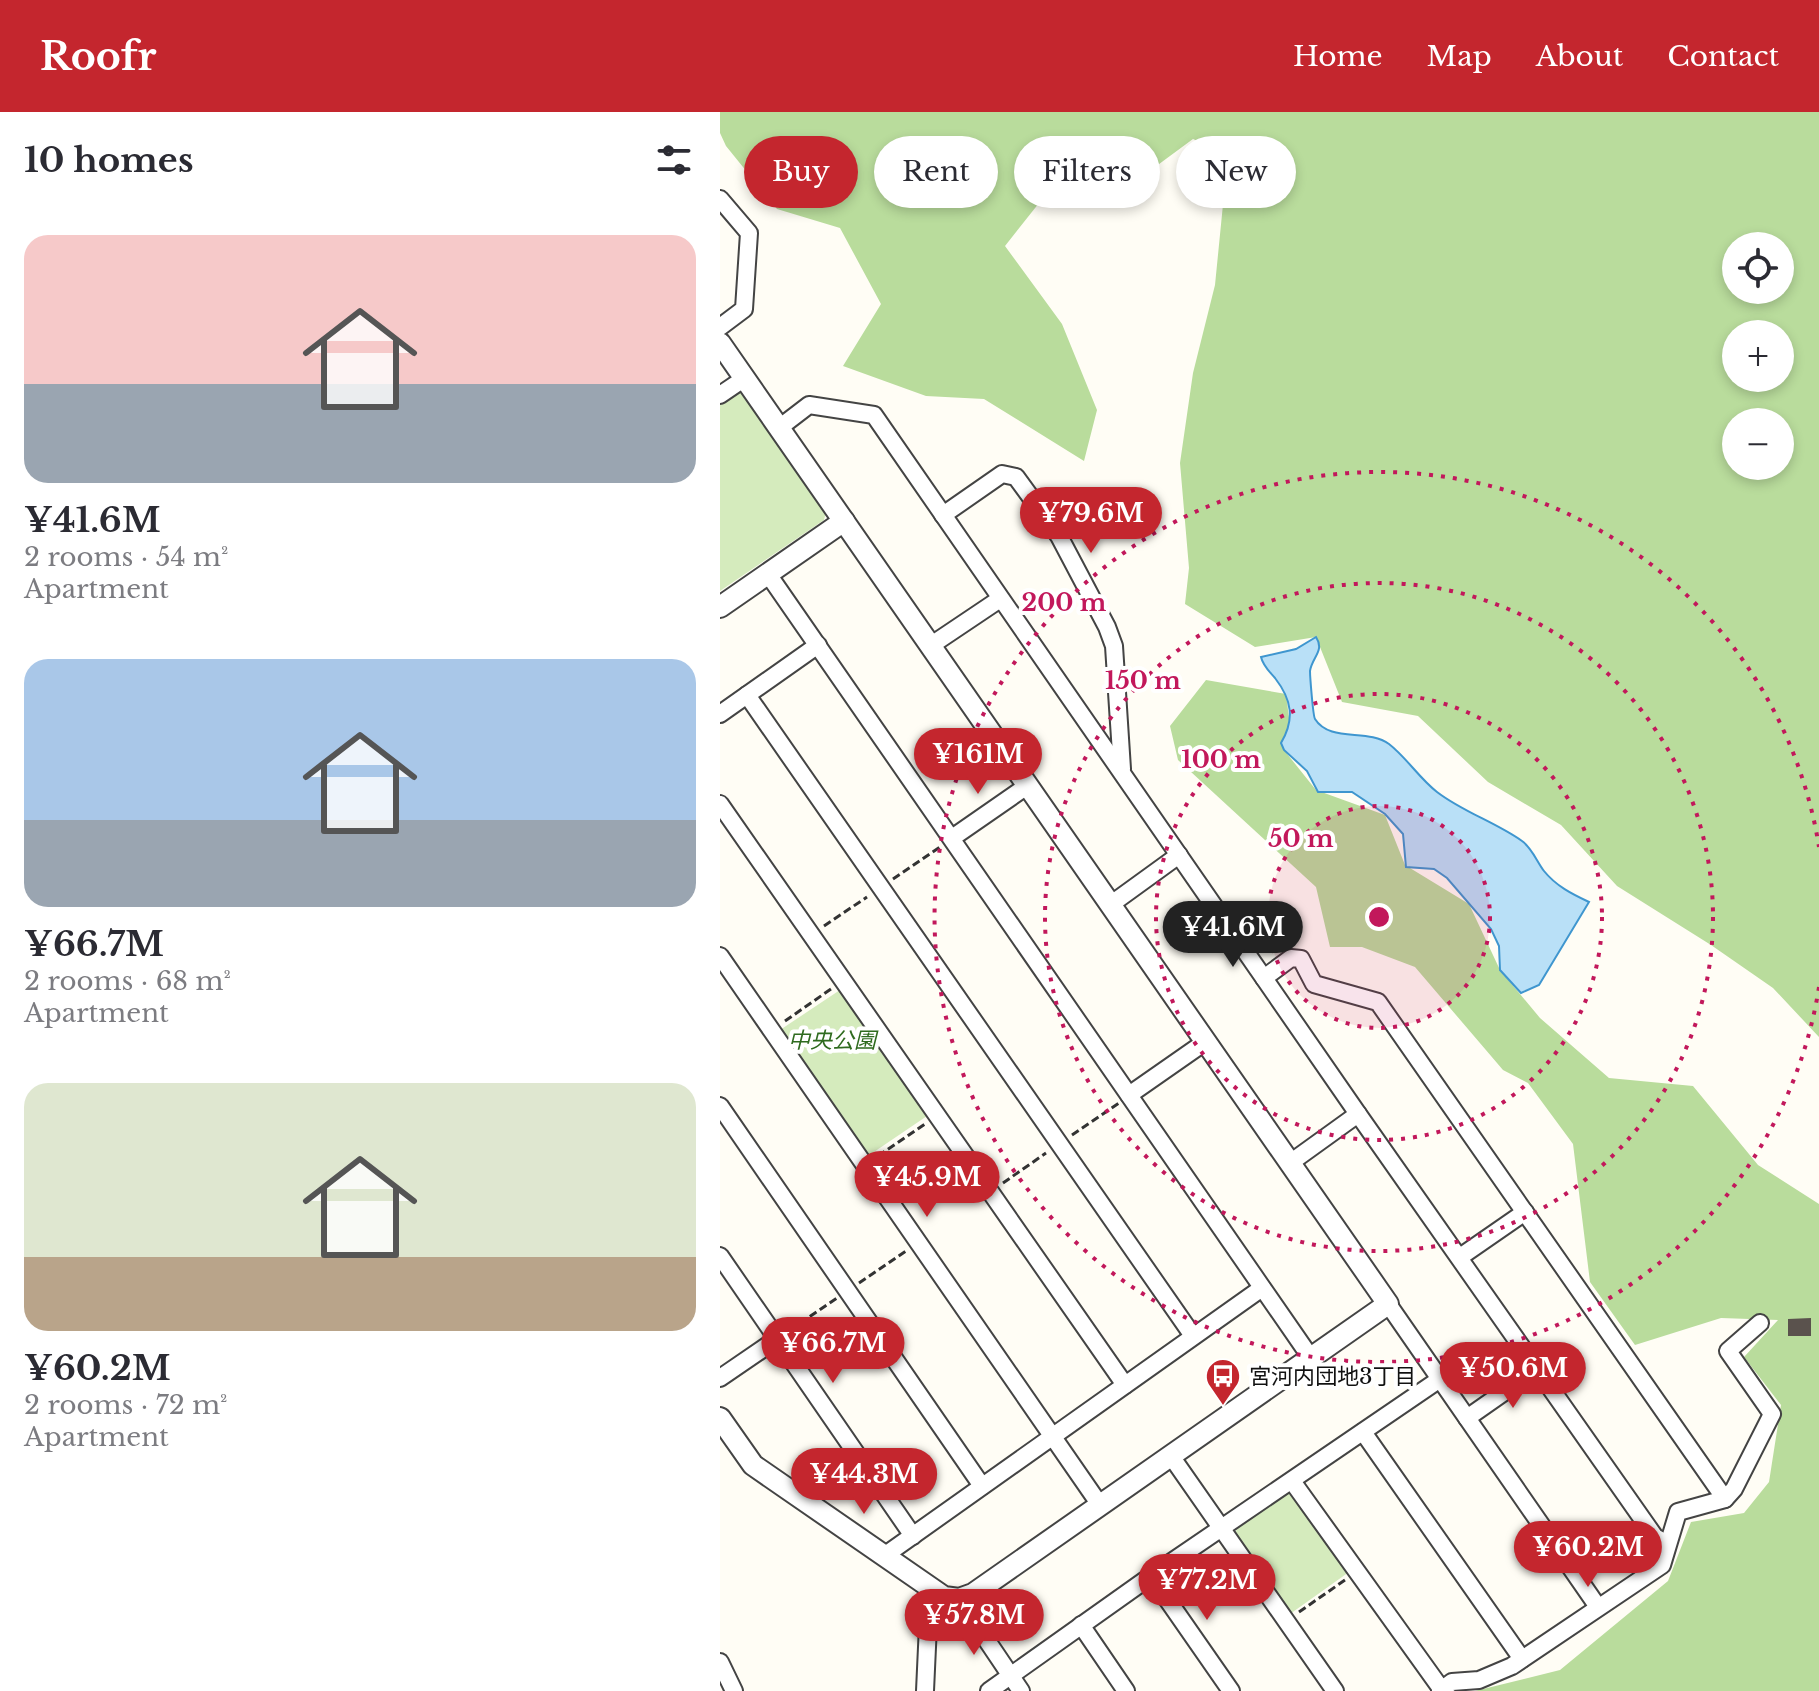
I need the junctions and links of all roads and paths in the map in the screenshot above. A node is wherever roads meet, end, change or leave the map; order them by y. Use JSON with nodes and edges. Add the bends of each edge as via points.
{"nodes":[{"id":1,"x":720,"y":199,"type":"edge"},
{"id":2,"x":720,"y":327,"type":"edge"},
{"id":3,"x":720,"y":343,"type":"edge"},
{"id":4,"x":745,"y":378,"type":"junction"},
{"id":5,"x":720,"y":395,"type":"edge"},
{"id":6,"x":779,"y":428,"type":"junction"},
{"id":7,"x":943,"y":515,"type":"junction"},
{"id":8,"x":844,"y":521,"type":"junction"},
{"id":9,"x":768,"y":574,"type":"junction"},
{"id":10,"x":1000,"y":599,"type":"junction"},
{"id":11,"x":720,"y":607,"type":"edge"},
{"id":12,"x":818,"y":645,"type":"junction"},
{"id":13,"x":930,"y":646,"type":"junction"},
{"id":14,"x":747,"y":695,"type":"junction"},
{"id":15,"x":720,"y":714,"type":"edge"},
{"id":16,"x":1122,"y":771,"type":"junction"},
{"id":17,"x":1027,"y":786,"type":"junction"},
{"id":18,"x":720,"y":804,"type":"edge"},
{"id":19,"x":952,"y":838,"type":"junction"},
{"id":20,"x":1179,"y":855,"type":"junction"},
{"id":21,"x":1110,"y":905,"type":"junction"},
{"id":22,"x":720,"y":956,"type":"edge"},
{"id":23,"x":1264,"y":978,"type":"junction"},
{"id":24,"x":843,"y":981,"type":"junction"},
{"id":25,"x":772,"y":1030,"type":"junction"},
{"id":26,"x":1205,"y":1042,"type":"junction"},
{"id":27,"x":1129,"y":1095,"type":"junction"},
{"id":28,"x":720,"y":1106,"type":"edge"},
{"id":29,"x":1358,"y":1114,"type":"junction"},
{"id":30,"x":937,"y":1116,"type":"junction"},
{"id":31,"x":1290,"y":1163,"type":"junction"},
{"id":32,"x":865,"y":1165,"type":"junction"},
{"id":33,"x":1525,"y":1212,"type":"junction"},
{"id":34,"x":919,"y":1243,"type":"junction"},
{"id":35,"x":720,"y":1256,"type":"edge"},
{"id":36,"x":1460,"y":1257,"type":"junction"},
{"id":37,"x":856,"y":1285,"type":"dead end"},
{"id":38,"x":1262,"y":1288,"type":"junction"},
{"id":39,"x":842,"y":1295,"type":"dead end"},
{"id":40,"x":1388,"y":1304,"type":"junction"},
{"id":41,"x":1760,"y":1323,"type":"dead end"},
{"id":42,"x":1193,"y":1336,"type":"junction"},
{"id":43,"x":777,"y":1339,"type":"junction"},
{"id":44,"x":1311,"y":1358,"type":"junction"},
{"id":45,"x":1537,"y":1369,"type":"junction"},
{"id":46,"x":720,"y":1378,"type":"edge"},
{"id":47,"x":1440,"y":1379,"type":"junction"},
{"id":48,"x":1125,"y":1385,"type":"junction"},
{"id":49,"x":720,"y":1418,"type":"edge"},
{"id":50,"x":1467,"y":1418,"type":"junction"},
{"id":51,"x":1363,"y":1432,"type":"junction"},
{"id":52,"x":1053,"y":1436,"type":"junction"},
{"id":53,"x":1171,"y":1456,"type":"junction"},
{"id":54,"x":1292,"y":1481,"type":"junction"},
{"id":55,"x":982,"y":1486,"type":"junction"},
{"id":56,"x":1725,"y":1499,"type":"junction"},
{"id":57,"x":1100,"y":1505,"type":"junction"},
{"id":58,"x":1222,"y":1529,"type":"junction"},
{"id":59,"x":913,"y":1536,"type":"junction"},
{"id":60,"x":1667,"y":1544,"type":"junction"},
{"id":61,"x":884,"y":1556,"type":"junction"},
{"id":62,"x":1357,"y":1572,"type":"junction"},
{"id":63,"x":1151,"y":1576,"type":"junction"},
{"id":64,"x":932,"y":1589,"type":"junction"},
{"id":65,"x":959,"y":1599,"type":"junction"},
{"id":66,"x":1598,"y":1607,"type":"junction"},
{"id":67,"x":1286,"y":1621,"type":"junction"},
{"id":68,"x":1081,"y":1625,"type":"junction"},
{"id":69,"x":1522,"y":1659,"type":"junction"},
{"id":70,"x":720,"y":1662,"type":"edge"},
{"id":71,"x":1010,"y":1675,"type":"junction"},
{"id":72,"x":1441,"y":1690,"type":"edge"},
{"id":73,"x":734,"y":1691,"type":"edge"},
{"id":74,"x":925,"y":1691,"type":"edge"},
{"id":75,"x":989,"y":1691,"type":"edge"},
{"id":76,"x":1021,"y":1691,"type":"edge"},
{"id":77,"x":1126,"y":1691,"type":"edge"},
{"id":78,"x":1231,"y":1691,"type":"edge"},
{"id":79,"x":1335,"y":1691,"type":"edge"}],
"edges":[{"from":1,"to":2,"type":"street","via":[[749,233],[744,309]]},
{"from":3,"to":4,"type":"street"},
{"from":4,"to":5,"type":"street"},
{"from":4,"to":6,"type":"street"},
{"from":6,"to":7,"type":"street","via":[[809,405],[874,415]]},
{"from":6,"to":8,"type":"street"},
{"from":7,"to":10,"type":"street"},
{"from":7,"to":16,"type":"street","via":[[1002,474],[1016,477],[1059,536],[1114,646]]},
{"from":8,"to":9,"type":"street"},
{"from":8,"to":13,"type":"street"},
{"from":9,"to":11,"type":"street"},
{"from":9,"to":12,"type":"street"},
{"from":10,"to":13,"type":"street"},
{"from":10,"to":16,"type":"street"},
{"from":12,"to":14,"type":"street"},
{"from":12,"to":19,"type":"street"},
{"from":13,"to":17,"type":"street"},
{"from":14,"to":15,"type":"street"},
{"from":14,"to":42,"type":"street"},
{"from":16,"to":20,"type":"street"},
{"from":17,"to":19,"type":"street"},
{"from":17,"to":21,"type":"street"},
{"from":18,"to":24,"type":"street"},
{"from":19,"to":27,"type":"street"},
{"from":20,"to":21,"type":"street"},
{"from":20,"to":23,"type":"street"},
{"from":21,"to":26,"type":"street"},
{"from":22,"to":25,"type":"street"},
{"from":23,"to":29,"type":"street"},
{"from":23,"to":33,"type":"street","via":[[1291,958],[1301,959],[1314,984],[1378,1002]]},
{"from":24,"to":25,"type":"path"},
{"from":24,"to":30,"type":"street"},
{"from":25,"to":32,"type":"street"},
{"from":26,"to":27,"type":"street"},
{"from":26,"to":31,"type":"street"},
{"from":27,"to":38,"type":"street"},
{"from":28,"to":55,"type":"street"},
{"from":29,"to":31,"type":"street"},
{"from":29,"to":36,"type":"street"},
{"from":30,"to":32,"type":"path"},
{"from":30,"to":48,"type":"street"},
{"from":31,"to":40,"type":"street"},
{"from":32,"to":34,"type":"street"},
{"from":33,"to":36,"type":"street"},
{"from":33,"to":56,"type":"street"},
{"from":34,"to":37,"type":"path"},
{"from":34,"to":52,"type":"street"},
{"from":35,"to":43,"type":"street"},
{"from":36,"to":45,"type":"street"},
{"from":38,"to":42,"type":"street"},
{"from":38,"to":44,"type":"street"},
{"from":39,"to":43,"type":"path"},
{"from":40,"to":44,"type":"street"},
{"from":40,"to":47,"type":"street"},
{"from":41,"to":56,"type":"street","via":[[1728,1351],[1772,1414]]},
{"from":42,"to":48,"type":"street"},
{"from":43,"to":46,"type":"street"},
{"from":43,"to":59,"type":"street"},
{"from":44,"to":53,"type":"street"},
{"from":45,"to":50,"type":"street"},
{"from":45,"to":60,"type":"street","via":[[1655,1537]]},
{"from":47,"to":50,"type":"street"},
{"from":47,"to":51,"type":"street"},
{"from":48,"to":52,"type":"street"},
{"from":49,"to":61,"type":"street","via":[[753,1465]]},
{"from":50,"to":66,"type":"street"},
{"from":51,"to":54,"type":"street"},
{"from":51,"to":69,"type":"street"},
{"from":52,"to":55,"type":"street"},
{"from":52,"to":57,"type":"street"},
{"from":53,"to":57,"type":"street"},
{"from":53,"to":58,"type":"street"},
{"from":54,"to":58,"type":"street"},
{"from":54,"to":62,"type":"street"},
{"from":55,"to":59,"type":"street"},
{"from":56,"to":60,"type":"street","via":[[1678,1512]]},
{"from":57,"to":65,"type":"street"},
{"from":58,"to":63,"type":"street"},
{"from":58,"to":67,"type":"street"},
{"from":59,"to":61,"type":"street"},
{"from":60,"to":66,"type":"street","via":[[1662,1565]]},
{"from":61,"to":64,"type":"street"},
{"from":62,"to":67,"type":"path"},
{"from":62,"to":72,"type":"street"},
{"from":63,"to":68,"type":"street"},
{"from":63,"to":78,"type":"street"},
{"from":64,"to":65,"type":"street"},
{"from":64,"to":74,"type":"street"},
{"from":65,"to":71,"type":"street"},
{"from":66,"to":69,"type":"street"},
{"from":67,"to":79,"type":"street"},
{"from":68,"to":71,"type":"street"},
{"from":68,"to":77,"type":"street"},
{"from":69,"to":72,"type":"street","via":[[1479,1680],[1452,1682]]},
{"from":70,"to":73,"type":"street"},
{"from":71,"to":75,"type":"street"},
{"from":71,"to":76,"type":"street"}]}
